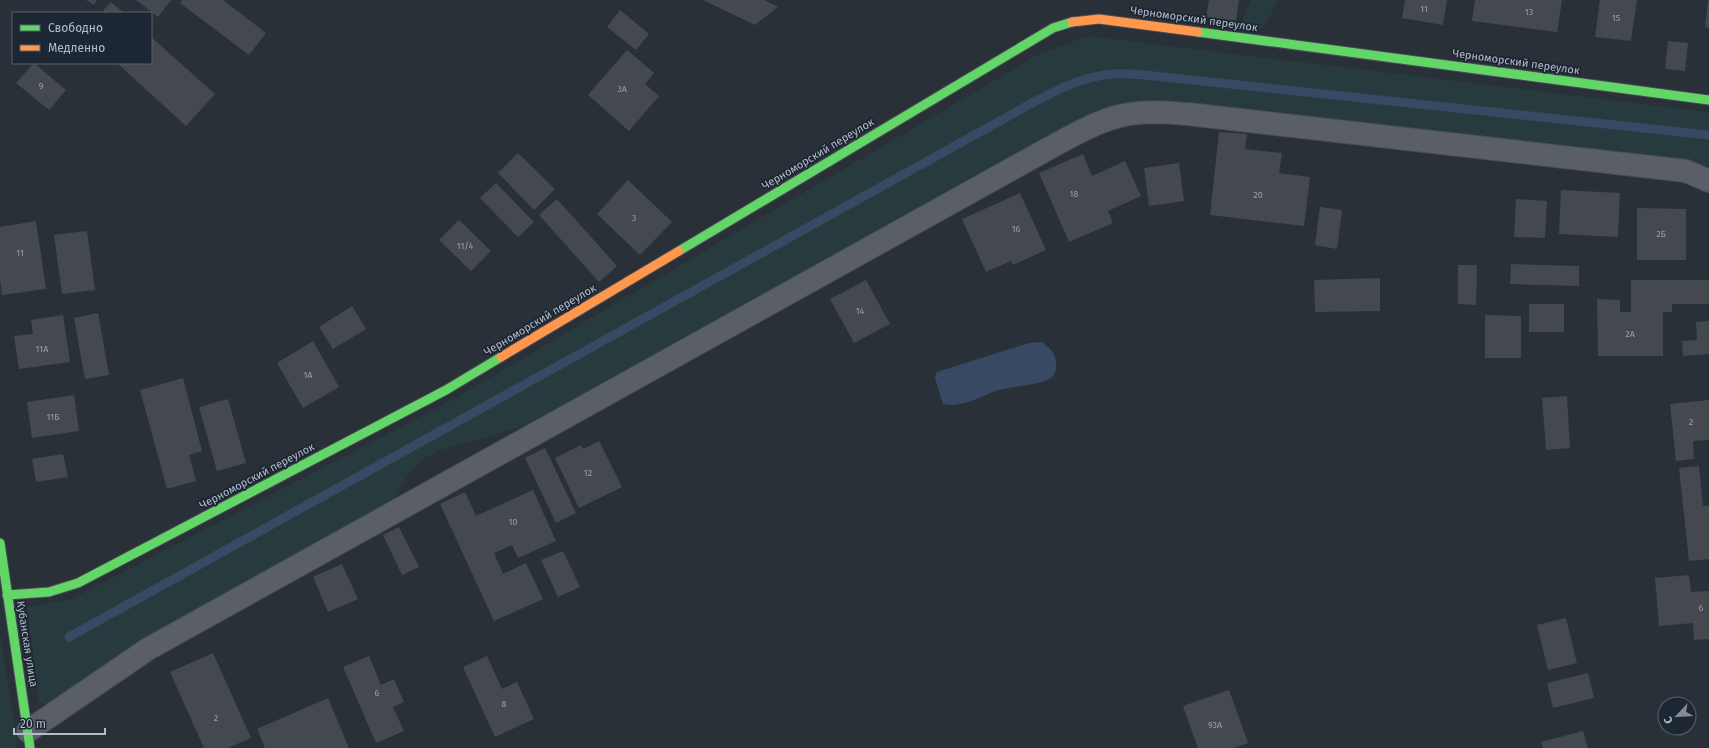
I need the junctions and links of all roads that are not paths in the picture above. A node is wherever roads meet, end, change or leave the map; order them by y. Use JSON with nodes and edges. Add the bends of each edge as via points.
{"nodes":[{"id":1,"x":1709,"y":100,"type":"edge"},
{"id":2,"x":1709,"y":181,"type":"edge"},
{"id":3,"x":0,"y":543,"type":"edge"},
{"id":4,"x":7,"y":595,"type":"junction"},
{"id":5,"x":29,"y":740,"type":"edge"}],
"edges":[{"from":1,"to":4,"type":"street","name":"Черноморский переулок","via":[[1098,19],[1067,23],[1053,28],[446,390],[78,583],[50,592]]},
{"from":2,"to":5,"type":"street","via":[[1686,171],[1188,114],[1138,113],[1118,117],[1090,127],[1053,146],[154,645]]},
{"from":3,"to":4,"type":"street","name":"Кубанская улица"},
{"from":4,"to":5,"type":"street","name":"Кубанская улица"}]}
